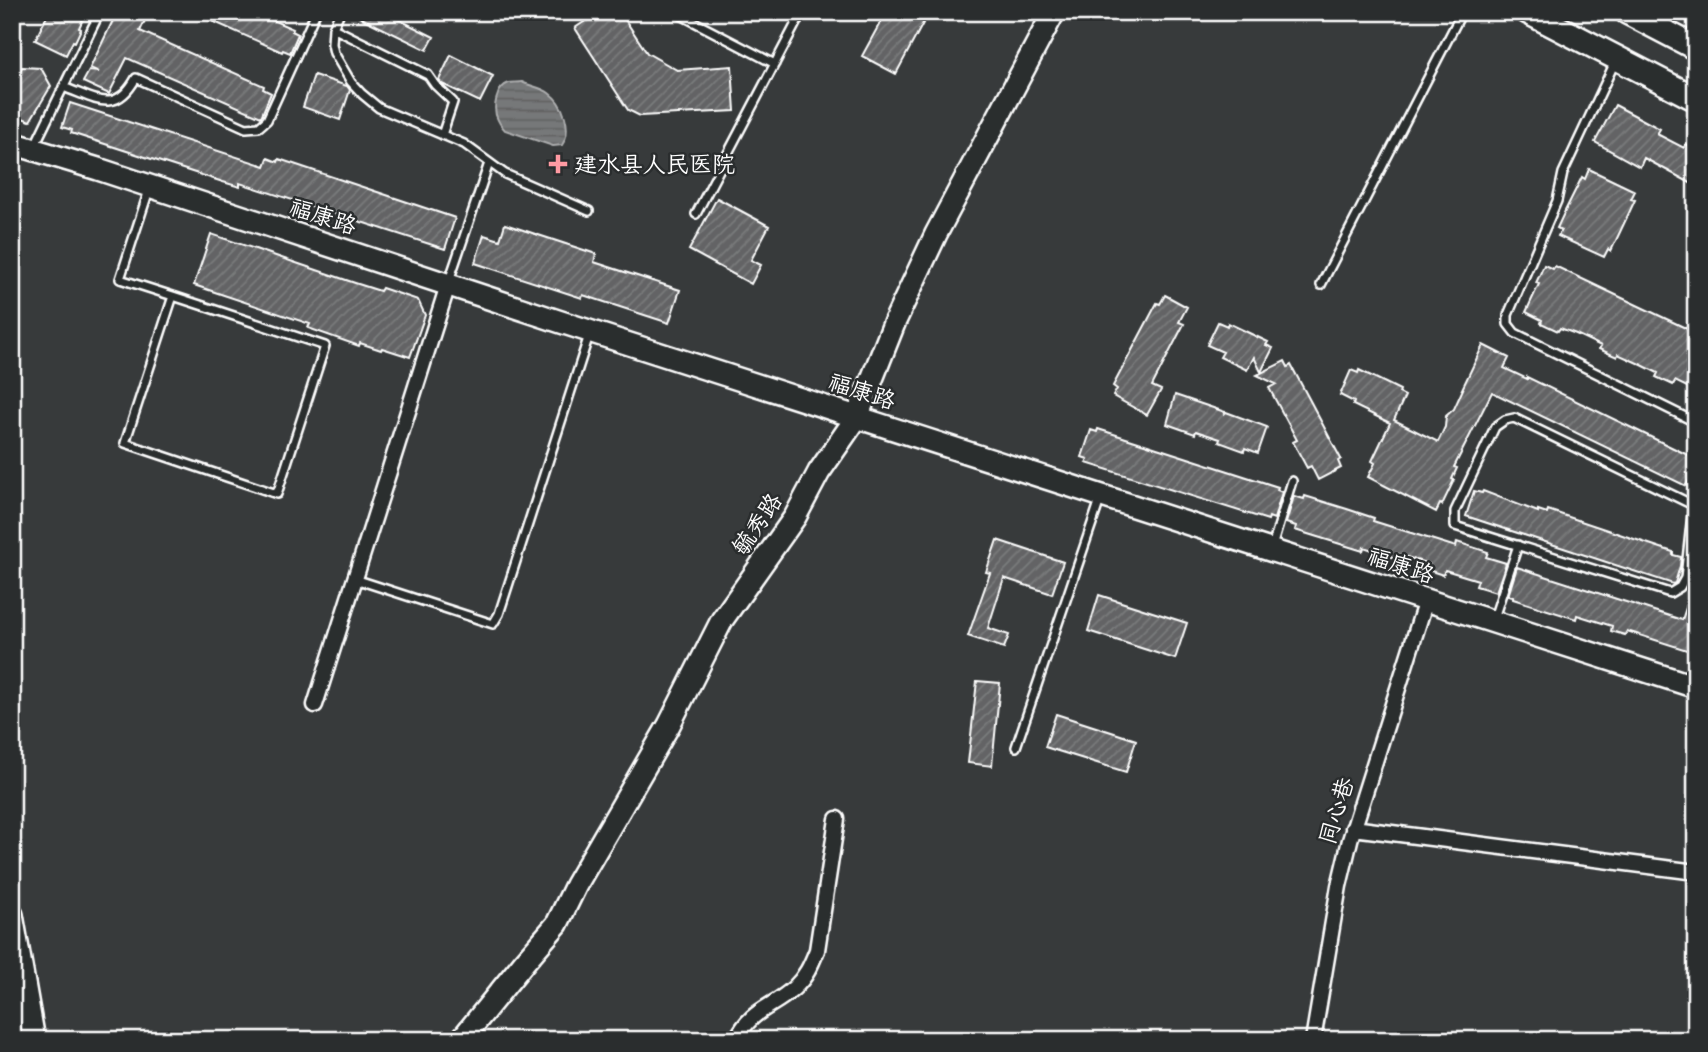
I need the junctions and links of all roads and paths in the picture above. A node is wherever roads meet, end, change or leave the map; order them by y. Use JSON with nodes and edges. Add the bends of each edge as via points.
{"nodes":[{"id":1,"x":100,"y":12,"type":"edge"},
{"id":2,"x":316,"y":12,"type":"edge"},
{"id":3,"x":340,"y":12,"type":"edge"},
{"id":4,"x":675,"y":12,"type":"edge"},
{"id":5,"x":802,"y":12,"type":"edge"},
{"id":6,"x":1054,"y":12,"type":"edge"},
{"id":7,"x":1462,"y":12,"type":"edge"},
{"id":8,"x":1528,"y":12,"type":"edge"},
{"id":9,"x":1627,"y":12,"type":"edge"},
{"id":10,"x":333,"y":28,"type":"junction"},
{"id":11,"x":1696,"y":47,"type":"edge"},
{"id":12,"x":1617,"y":58,"type":"junction"},
{"id":13,"x":775,"y":64,"type":"junction"},
{"id":14,"x":63,"y":87,"type":"junction"},
{"id":15,"x":1696,"y":99,"type":"edge"},
{"id":16,"x":442,"y":135,"type":"junction"},
{"id":17,"x":23,"y":146,"type":"edge"},
{"id":18,"x":489,"y":163,"type":"junction"},
{"id":19,"x":150,"y":186,"type":"junction"},
{"id":20,"x":589,"y":211,"type":"dead end"},
{"id":21,"x":696,"y":214,"type":"dead end"},
{"id":22,"x":447,"y":285,"type":"junction"},
{"id":23,"x":1321,"y":285,"type":"dead end"},
{"id":24,"x":173,"y":296,"type":"junction"},
{"id":25,"x":590,"y":332,"type":"junction"},
{"id":26,"x":857,"y":417,"type":"junction"},
{"id":27,"x":1691,"y":419,"type":"dead end"},
{"id":28,"x":1292,"y":481,"type":"dead end"},
{"id":29,"x":1101,"y":496,"type":"junction"},
{"id":30,"x":1518,"y":545,"type":"junction"},
{"id":31,"x":1271,"y":550,"type":"junction"},
{"id":32,"x":355,"y":579,"type":"junction"},
{"id":33,"x":1426,"y":600,"type":"junction"},
{"id":34,"x":1493,"y":622,"type":"junction"},
{"id":35,"x":1696,"y":687,"type":"edge"},
{"id":36,"x":315,"y":705,"type":"dead end"},
{"id":37,"x":1016,"y":747,"type":"dead end"},
{"id":38,"x":837,"y":819,"type":"dead end"},
{"id":39,"x":1353,"y":828,"type":"junction"},
{"id":40,"x":1696,"y":872,"type":"edge"},
{"id":41,"x":13,"y":925,"type":"edge"},
{"id":42,"x":34,"y":1040,"type":"edge"},
{"id":43,"x":461,"y":1040,"type":"edge"},
{"id":44,"x":736,"y":1040,"type":"edge"},
{"id":45,"x":1313,"y":1040,"type":"edge"}],
"edges":[{"from":1,"to":14,"type":"lane"},
{"from":2,"to":14,"type":"lane","via":[[267,120],[259,127],[246,128],[136,78],[128,91],[110,102]]},
{"from":3,"to":10,"type":"lane"},
{"from":4,"to":13,"type":"lane"},
{"from":5,"to":13,"type":"lane"},
{"from":6,"to":26,"type":"street","name":"毓秀路","via":[[936,234]]},
{"from":7,"to":23,"type":"lane"},
{"from":8,"to":12,"type":"main road"},
{"from":9,"to":11,"type":"main road"},
{"from":10,"to":16,"type":"lane","via":[[334,53],[362,94],[379,108]]},
{"from":10,"to":16,"type":"lane","via":[[428,75],[453,102]]},
{"from":12,"to":15,"type":"main road"},
{"from":12,"to":27,"type":"lane","via":[[1563,173],[1558,201],[1508,324],[1515,333]]},
{"from":13,"to":21,"type":"lane"},
{"from":14,"to":17,"type":"lane"},
{"from":16,"to":18,"type":"lane","via":[[464,144]]},
{"from":17,"to":19,"type":"street","name":"福康路"},
{"from":18,"to":20,"type":"lane"},
{"from":18,"to":22,"type":"lane"},
{"from":19,"to":22,"type":"street","name":"福康路"},
{"from":19,"to":24,"type":"lane","via":[[120,279]]},
{"from":22,"to":25,"type":"street","name":"福康路"},
{"from":22,"to":32,"type":"street"},
{"from":24,"to":24,"type":"lane","via":[[125,443],[277,494],[325,346]]},
{"from":25,"to":26,"type":"street","name":"福康路"},
{"from":25,"to":32,"type":"lane","via":[[493,624]]},
{"from":26,"to":29,"type":"street","name":"福康路"},
{"from":26,"to":43,"type":"street","name":"毓秀路","via":[[795,517],[722,620],[669,725],[557,924]]},
{"from":28,"to":31,"type":"lane"},
{"from":29,"to":31,"type":"street","name":"福康路"},
{"from":29,"to":37,"type":"lane"},
{"from":30,"to":30,"type":"lane","via":[[1670,593],[1685,578],[1693,505],[1514,418],[1504,420],[1495,427],[1455,511],[1455,526]]},
{"from":30,"to":34,"type":"lane"},
{"from":31,"to":33,"type":"street","name":"福康路"},
{"from":32,"to":36,"type":"street"},
{"from":33,"to":34,"type":"street","name":"福康路"},
{"from":33,"to":39,"type":"street","name":"同心巷"},
{"from":34,"to":35,"type":"street","name":"福康路"},
{"from":38,"to":44,"type":"street","via":[[817,950],[810,968],[792,990],[749,1019]]},
{"from":39,"to":40,"type":"street"},
{"from":39,"to":45,"type":"street","name":"同心巷"},
{"from":41,"to":42,"type":"street"}]}
